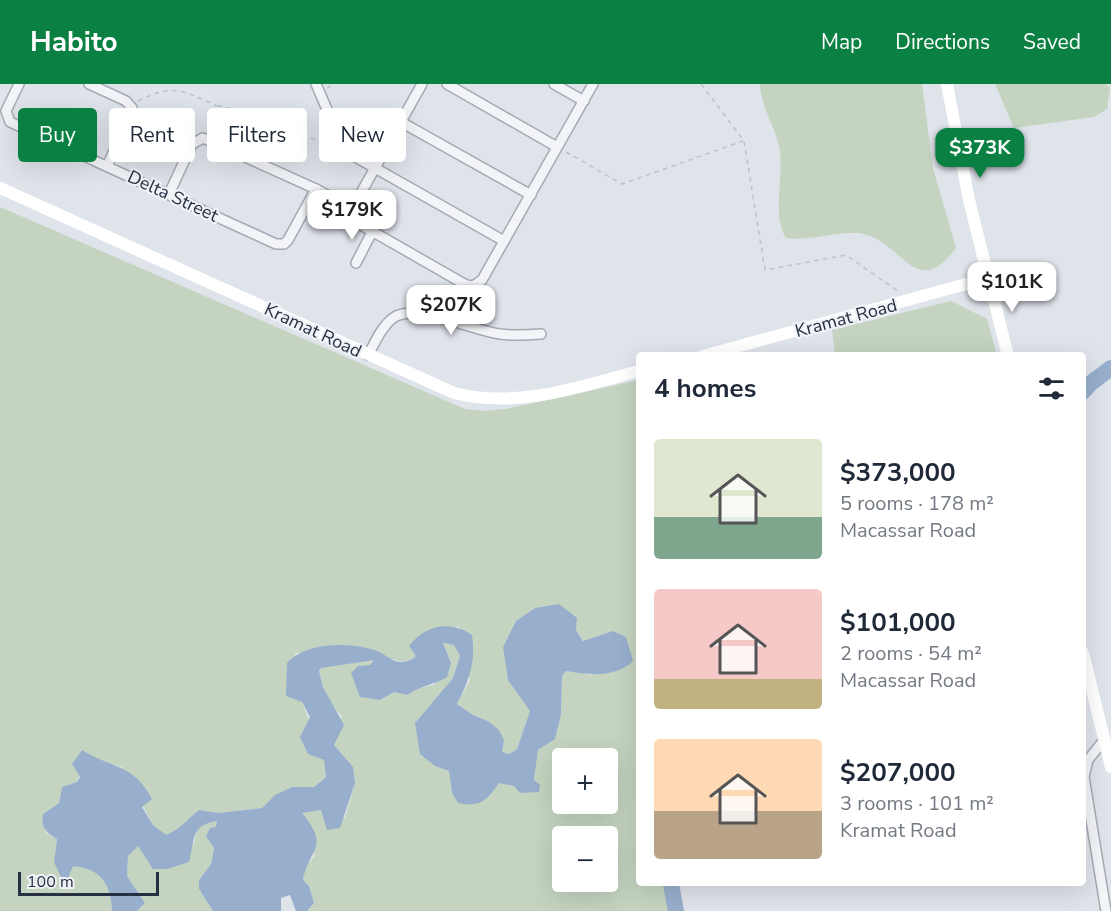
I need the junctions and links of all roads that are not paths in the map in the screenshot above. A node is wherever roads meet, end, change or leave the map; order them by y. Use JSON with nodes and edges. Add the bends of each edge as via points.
{"nodes":[{"id":1,"x":19,"y":84,"type":"edge"},
{"id":2,"x":89,"y":84,"type":"edge"},
{"id":3,"x":316,"y":84,"type":"edge"},
{"id":4,"x":422,"y":84,"type":"edge"},
{"id":5,"x":447,"y":84,"type":"edge"},
{"id":6,"x":554,"y":84,"type":"edge"},
{"id":7,"x":593,"y":84,"type":"edge"},
{"id":8,"x":947,"y":84,"type":"edge"},
{"id":9,"x":584,"y":101,"type":"junction"},
{"id":10,"x":406,"y":113,"type":"edge"},
{"id":11,"x":406,"y":125,"type":"edge"},
{"id":12,"x":557,"y":147,"type":"junction"},
{"id":13,"x":378,"y":162,"type":"edge"},
{"id":14,"x":107,"y":166,"type":"junction"},
{"id":15,"x":374,"y":169,"type":"junction"},
{"id":16,"x":0,"y":188,"type":"edge"},
{"id":17,"x":316,"y":189,"type":"junction"},
{"id":18,"x":169,"y":194,"type":"junction"},
{"id":19,"x":531,"y":195,"type":"junction"},
{"id":20,"x":352,"y":209,"type":"junction"},
{"id":21,"x":372,"y":232,"type":"junction"},
{"id":22,"x":504,"y":241,"type":"junction"},
{"id":23,"x":356,"y":263,"type":"dead end"},
{"id":24,"x":988,"y":278,"type":"junction"},
{"id":25,"x":542,"y":334,"type":"dead end"},
{"id":26,"x":718,"y":352,"type":"edge"},
{"id":27,"x":1007,"y":352,"type":"edge"},
{"id":28,"x":368,"y":356,"type":"junction"},
{"id":29,"x":636,"y":372,"type":"edge"},
{"id":30,"x":1086,"y":665,"type":"edge"},
{"id":31,"x":1104,"y":740,"type":"junction"},
{"id":32,"x":1111,"y":767,"type":"edge"},
{"id":33,"x":1086,"y":768,"type":"edge"},
{"id":34,"x":1086,"y":789,"type":"edge"},
{"id":35,"x":1106,"y":911,"type":"edge"}],
"edges":[{"from":1,"to":14,"type":"street","name":"Delta Street","via":[[6,111],[9,121]]},
{"from":2,"to":14,"type":"street","via":[[131,106],[131,115]]},
{"from":3,"to":15,"type":"street","via":[[345,150]]},
{"from":4,"to":10,"type":"street"},
{"from":5,"to":12,"type":"street"},
{"from":6,"to":9,"type":"street"},
{"from":7,"to":9,"type":"street"},
{"from":8,"to":24,"type":"street"},
{"from":9,"to":12,"type":"street"},
{"from":11,"to":19,"type":"street"},
{"from":12,"to":19,"type":"street"},
{"from":13,"to":15,"type":"street"},
{"from":14,"to":18,"type":"street","name":"Delta Street"},
{"from":15,"to":20,"type":"street"},
{"from":15,"to":22,"type":"street"},
{"from":16,"to":28,"type":"street","name":"Kramat Road"},
{"from":17,"to":18,"type":"street","name":"Delta Street","via":[[288,240],[280,245]]},
{"from":17,"to":18,"type":"street","via":[[205,138],[193,142]]},
{"from":17,"to":20,"type":"street"},
{"from":19,"to":22,"type":"street"},
{"from":20,"to":21,"type":"street","via":[[354,221]]},
{"from":21,"to":22,"type":"street","via":[[471,286],[480,282]]},
{"from":21,"to":23,"type":"street"},
{"from":24,"to":26,"type":"street","name":"Kramat Road"},
{"from":24,"to":27,"type":"street"},
{"from":25,"to":28,"type":"street","via":[[499,334],[404,313],[384,327]]},
{"from":28,"to":29,"type":"street","name":"Kramat Road","via":[[454,393],[493,400],[525,399]]},
{"from":30,"to":31,"type":"street"},
{"from":31,"to":32,"type":"street"},
{"from":31,"to":33,"type":"street","via":[[1088,759]]},
{"from":34,"to":35,"type":"street"}]}
